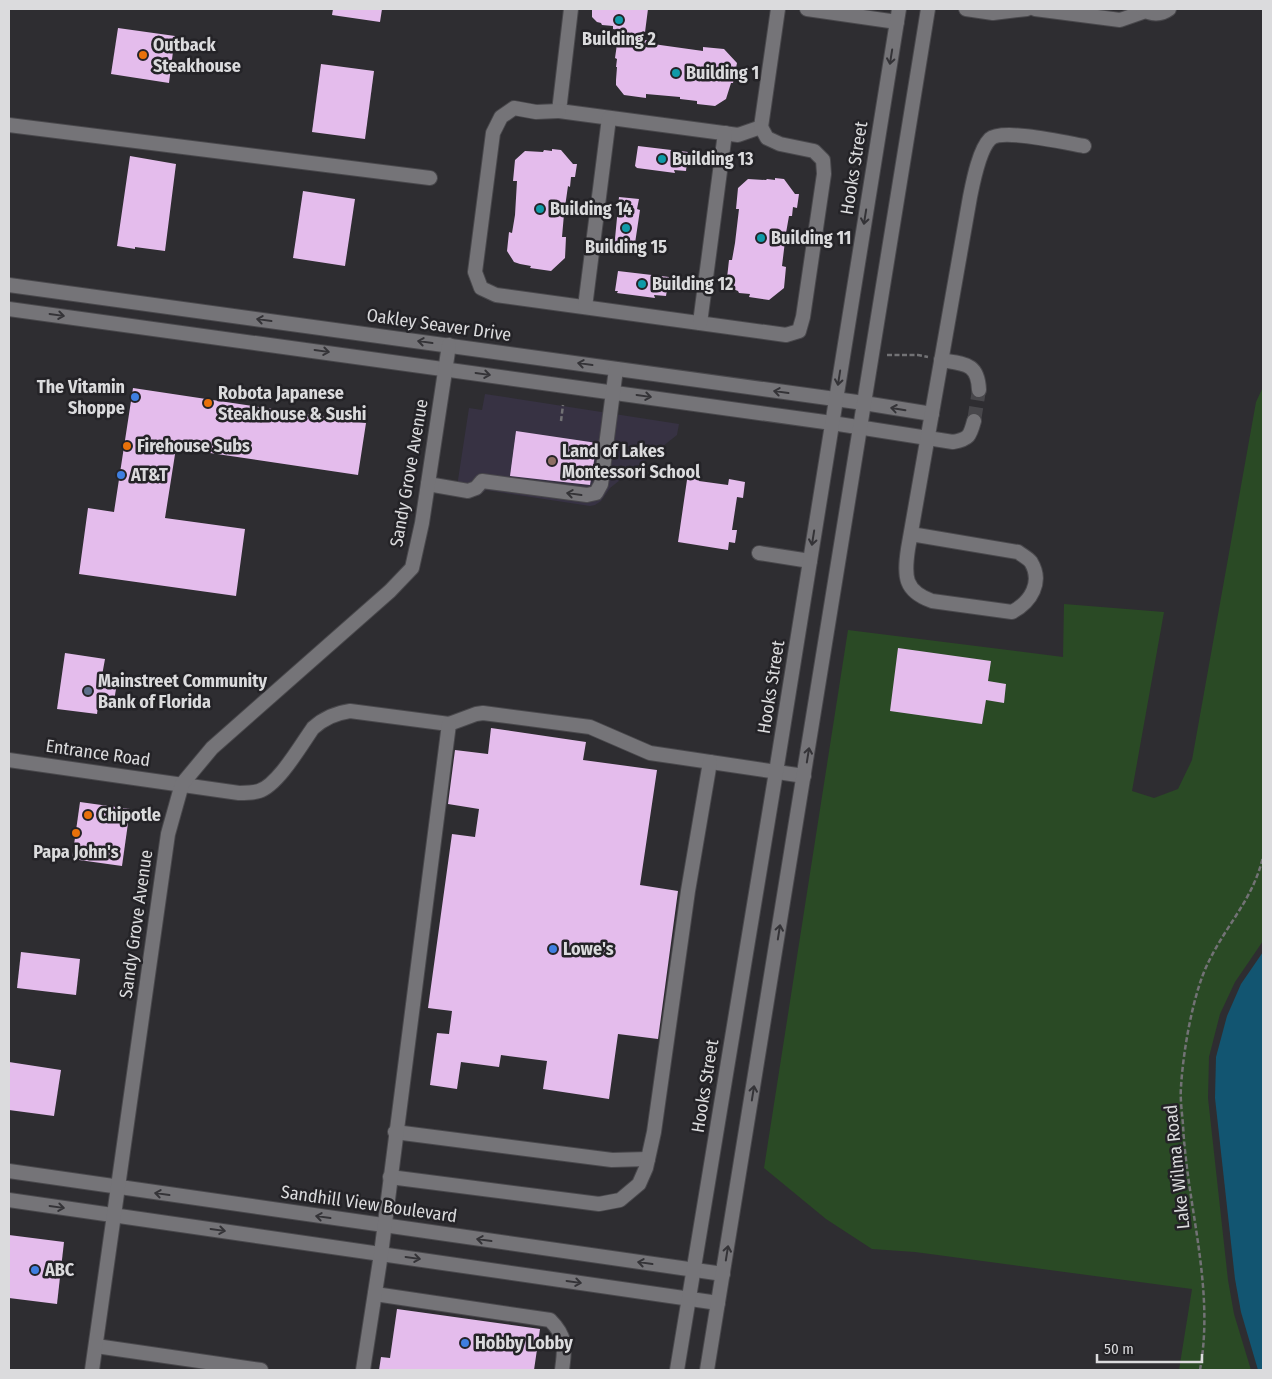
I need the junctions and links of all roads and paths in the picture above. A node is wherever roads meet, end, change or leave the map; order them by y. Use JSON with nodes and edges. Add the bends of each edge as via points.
{"nodes":[{"id":1,"x":572,"y":9,"type":"edge"},
{"id":2,"x":778,"y":9,"type":"edge"},
{"id":3,"x":808,"y":9,"type":"edge"},
{"id":4,"x":928,"y":9,"type":"edge"},
{"id":5,"x":966,"y":9,"type":"edge"},
{"id":6,"x":1027,"y":9,"type":"edge"},
{"id":7,"x":1035,"y":9,"type":"edge"},
{"id":8,"x":1169,"y":9,"type":"edge"},
{"id":9,"x":828,"y":10,"type":"edge"},
{"id":10,"x":1144,"y":10,"type":"edge"},
{"id":11,"x":898,"y":15,"type":"edge"},
{"id":12,"x":559,"y":111,"type":"junction"},
{"id":13,"x":609,"y":118,"type":"junction"},
{"id":14,"x":9,"y":125,"type":"edge"},
{"id":15,"x":761,"y":127,"type":"junction"},
{"id":16,"x":724,"y":133,"type":"junction"},
{"id":17,"x":1084,"y":146,"type":"dead end"},
{"id":18,"x":430,"y":178,"type":"dead end"},
{"id":19,"x":9,"y":285,"type":"edge"},
{"id":20,"x":585,"y":307,"type":"junction"},
{"id":21,"x":9,"y":309,"type":"edge"},
{"id":22,"x":700,"y":323,"type":"junction"},
{"id":23,"x":449,"y":345,"type":"junction"},
{"id":24,"x":887,"y":355,"type":"dead end"},
{"id":25,"x":936,"y":359,"type":"junction"},
{"id":26,"x":445,"y":368,"type":"junction"},
{"id":27,"x":616,"y":368,"type":"junction"},
{"id":28,"x":979,"y":390,"type":"tunnel mouth"},
{"id":29,"x":613,"y":392,"type":"junction"},
{"id":30,"x":836,"y":399,"type":"junction"},
{"id":31,"x":864,"y":403,"type":"junction"},
{"id":32,"x":563,"y":405,"type":"dead end"},
{"id":33,"x":932,"y":414,"type":"junction"},
{"id":34,"x":974,"y":420,"type":"tunnel mouth"},
{"id":35,"x":561,"y":421,"type":"dead end"},
{"id":36,"x":832,"y":423,"type":"junction"},
{"id":37,"x":860,"y":428,"type":"junction"},
{"id":38,"x":928,"y":439,"type":"junction"},
{"id":39,"x":428,"y":484,"type":"junction"},
{"id":40,"x":911,"y":534,"type":"junction"},
{"id":41,"x":759,"y":553,"type":"dead end"},
{"id":42,"x":810,"y":561,"type":"junction"},
{"id":43,"x":449,"y":724,"type":"junction"},
{"id":44,"x":9,"y":760,"type":"edge"},
{"id":45,"x":710,"y":762,"type":"junction"},
{"id":46,"x":776,"y":772,"type":"junction"},
{"id":47,"x":804,"y":776,"type":"junction"},
{"id":48,"x":182,"y":784,"type":"junction"},
{"id":49,"x":1263,"y":857,"type":"edge"},
{"id":50,"x":395,"y":1132,"type":"junction"},
{"id":51,"x":648,"y":1159,"type":"junction"},
{"id":52,"x":9,"y":1171,"type":"edge"},
{"id":53,"x":390,"y":1177,"type":"junction"},
{"id":54,"x":118,"y":1187,"type":"junction"},
{"id":55,"x":9,"y":1200,"type":"edge"},
{"id":56,"x":114,"y":1216,"type":"junction"},
{"id":57,"x":384,"y":1226,"type":"junction"},
{"id":58,"x":381,"y":1254,"type":"junction"},
{"id":59,"x":693,"y":1270,"type":"junction"},
{"id":60,"x":723,"y":1274,"type":"junction"},
{"id":61,"x":375,"y":1294,"type":"junction"},
{"id":62,"x":688,"y":1299,"type":"junction"},
{"id":63,"x":718,"y":1303,"type":"junction"},
{"id":64,"x":96,"y":1346,"type":"junction"},
{"id":65,"x":92,"y":1370,"type":"edge"},
{"id":66,"x":261,"y":1370,"type":"edge"},
{"id":67,"x":363,"y":1370,"type":"edge"},
{"id":68,"x":562,"y":1370,"type":"edge"},
{"id":69,"x":677,"y":1370,"type":"edge"},
{"id":70,"x":708,"y":1370,"type":"edge"},
{"id":71,"x":1200,"y":1370,"type":"edge"}],
"edges":[{"from":1,"to":12,"type":"street"},
{"from":2,"to":15,"type":"street"},
{"from":3,"to":9,"type":"street"},
{"from":4,"to":31,"type":"street"},
{"from":5,"to":6,"type":"street","via":[[993,13]]},
{"from":7,"to":10,"type":"street","via":[[1120,20]]},
{"from":8,"to":10,"type":"street","via":[[1160,13]]},
{"from":9,"to":11,"type":"street"},
{"from":11,"to":30,"type":"street","name":"Hooks Street","one_way":true},
{"from":12,"to":13,"type":"street"},
{"from":12,"to":20,"type":"street","via":[[536,112],[514,108],[502,117],[493,133],[475,272],[481,288],[496,295]]},
{"from":13,"to":16,"type":"street"},
{"from":13,"to":20,"type":"street"},
{"from":14,"to":18,"type":"street"},
{"from":15,"to":16,"type":"street","via":[[738,135]]},
{"from":15,"to":22,"type":"street","via":[[767,138],[814,151],[823,160],[824,174],[804,316],[799,331],[786,335]]},
{"from":16,"to":22,"type":"street"},
{"from":17,"to":25,"type":"street","via":[[1015,135],[991,138],[984,148],[970,197]]},
{"from":23,"to":19,"type":"street","name":"Oakley Seaver Drive","one_way":true},
{"from":20,"to":22,"type":"street"},
{"from":21,"to":26,"type":"street","one_way":true},
{"from":23,"to":26,"type":"street","name":"Sandy Grove Avenue"},
{"from":27,"to":23,"type":"street","name":"Oakley Seaver Drive","one_way":true},
{"from":24,"to":25,"type":"path","via":[[918,355]]},
{"from":25,"to":28,"type":"street","via":[[963,363],[972,368],[978,376]]},
{"from":25,"to":33,"type":"street"},
{"from":26,"to":29,"type":"street","one_way":true},
{"from":26,"to":39,"type":"street","name":"Sandy Grove Avenue"},
{"from":27,"to":29,"type":"street"},
{"from":30,"to":27,"type":"street","name":"Oakley Seaver Drive","one_way":true},
{"from":29,"to":36,"type":"street","one_way":true},
{"from":29,"to":39,"type":"street","one_way":true,"via":[[601,484],[592,495],[482,481],[468,491]]},
{"from":30,"to":31,"type":"street","name":"Oakley Seaver Drive"},
{"from":30,"to":36,"type":"street","name":"Hooks Street"},
{"from":33,"to":31,"type":"street","name":"Oakley Seaver Drive","one_way":true},
{"from":31,"to":37,"type":"street"},
{"from":32,"to":35,"type":"path"},
{"from":33,"to":38,"type":"street"},
{"from":34,"to":38,"type":"street","via":[[970,435],[964,440]]},
{"from":36,"to":37,"type":"street"},
{"from":36,"to":42,"type":"street","name":"Hooks Street","one_way":true},
{"from":37,"to":38,"type":"street"},
{"from":47,"to":37,"type":"street","one_way":true},
{"from":38,"to":40,"type":"street"},
{"from":39,"to":48,"type":"street","name":"Sandy Grove Avenue","via":[[412,568],[212,748]]},
{"from":40,"to":40,"type":"street","via":[[907,580],[920,597],[1012,612],[1021,607],[1034,590],[1036,576],[1030,561],[1018,552]]},
{"from":41,"to":42,"type":"street"},
{"from":42,"to":46,"type":"street","name":"Hooks Street"},
{"from":43,"to":45,"type":"street","via":[[484,713],[590,727],[650,753]]},
{"from":43,"to":48,"type":"street","name":"Entrance Road","via":[[340,712],[313,728],[275,781],[265,788],[239,793]]},
{"from":43,"to":50,"type":"street"},
{"from":44,"to":48,"type":"street","name":"Entrance Road"},
{"from":45,"to":46,"type":"street"},
{"from":45,"to":51,"type":"street"},
{"from":46,"to":47,"type":"street"},
{"from":46,"to":59,"type":"street","name":"Hooks Street"},
{"from":60,"to":47,"type":"street","one_way":true},
{"from":48,"to":54,"type":"street","name":"Sandy Grove Avenue","via":[[168,834]]},
{"from":49,"to":71,"type":"path","name":"Lake Wilma Road","via":[[1248,899],[1208,962],[1183,1062],[1184,1154],[1204,1302]]},
{"from":50,"to":51,"type":"street","via":[[612,1160]]},
{"from":50,"to":53,"type":"street"},
{"from":51,"to":53,"type":"street","via":[[639,1184],[620,1200],[599,1204]]},
{"from":52,"to":54,"type":"street","name":"Sandhill View Boulevard"},
{"from":53,"to":57,"type":"street"},
{"from":54,"to":56,"type":"street","name":"Sandy Grove Avenue"},
{"from":57,"to":54,"type":"street","name":"Sandhill View Boulevard","one_way":true},
{"from":55,"to":56,"type":"street","one_way":true},
{"from":56,"to":58,"type":"street","one_way":true},
{"from":56,"to":64,"type":"street","name":"Sandy Grove Avenue"},
{"from":57,"to":58,"type":"street"},
{"from":59,"to":57,"type":"street","name":"Sandhill View Boulevard","one_way":true},
{"from":58,"to":61,"type":"street"},
{"from":58,"to":62,"type":"street","one_way":true},
{"from":59,"to":60,"type":"street","name":"Sandhill View Boulevard"},
{"from":59,"to":62,"type":"street","name":"Hooks Street"},
{"from":60,"to":63,"type":"street"},
{"from":61,"to":67,"type":"street"},
{"from":61,"to":68,"type":"street","via":[[550,1320],[565,1343]]},
{"from":62,"to":63,"type":"street"},
{"from":62,"to":69,"type":"street","name":"Hooks Street"},
{"from":63,"to":70,"type":"street"},
{"from":64,"to":65,"type":"street","name":"Sandy Grove Avenue"},
{"from":64,"to":66,"type":"street"}]}
